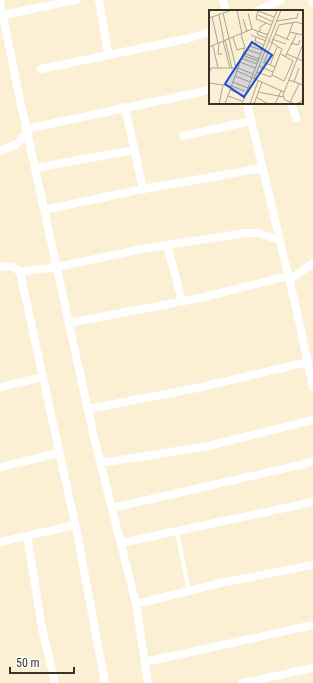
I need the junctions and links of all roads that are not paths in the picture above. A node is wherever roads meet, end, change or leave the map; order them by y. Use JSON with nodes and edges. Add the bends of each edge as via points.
{"nodes":[{"id":1,"x":76,"y":0,"type":"edge"},
{"id":2,"x":99,"y":0,"type":"edge"},
{"id":3,"x":223,"y":0,"type":"edge"},
{"id":4,"x":280,"y":0,"type":"edge"},
{"id":5,"x":0,"y":2,"type":"edge"},
{"id":6,"x":226,"y":10,"type":"edge"},
{"id":7,"x":261,"y":10,"type":"edge"},
{"id":8,"x":3,"y":15,"type":"junction"},
{"id":9,"x":209,"y":32,"type":"edge"},
{"id":10,"x":108,"y":54,"type":"junction"},
{"id":11,"x":41,"y":69,"type":"dead end"},
{"id":12,"x":209,"y":90,"type":"edge"},
{"id":13,"x":247,"y":104,"type":"edge"},
{"id":14,"x":291,"y":104,"type":"edge"},
{"id":15,"x":126,"y":107,"type":"junction"},
{"id":16,"x":296,"y":118,"type":"dead end"},
{"id":17,"x":250,"y":120,"type":"junction"},
{"id":18,"x":27,"y":131,"type":"junction"},
{"id":19,"x":183,"y":136,"type":"dead end"},
{"id":20,"x":134,"y":150,"type":"junction"},
{"id":21,"x":0,"y":151,"type":"edge"},
{"id":22,"x":35,"y":168,"type":"junction"},
{"id":23,"x":262,"y":168,"type":"junction"},
{"id":24,"x":143,"y":189,"type":"junction"},
{"id":25,"x":44,"y":210,"type":"junction"},
{"id":26,"x":279,"y":240,"type":"junction"},
{"id":27,"x":167,"y":245,"type":"junction"},
{"id":28,"x":313,"y":264,"type":"edge"},
{"id":29,"x":0,"y":266,"type":"edge"},
{"id":30,"x":57,"y":267,"type":"junction"},
{"id":31,"x":20,"y":272,"type":"junction"},
{"id":32,"x":288,"y":278,"type":"junction"},
{"id":33,"x":182,"y":301,"type":"junction"},
{"id":34,"x":69,"y":324,"type":"junction"},
{"id":35,"x":308,"y":362,"type":"junction"},
{"id":36,"x":43,"y":377,"type":"junction"},
{"id":37,"x":0,"y":386,"type":"edge"},
{"id":38,"x":313,"y":387,"type":"edge"},
{"id":39,"x":88,"y":409,"type":"junction"},
{"id":40,"x":313,"y":420,"type":"edge"},
{"id":41,"x":59,"y":453,"type":"junction"},
{"id":42,"x":313,"y":462,"type":"edge"},
{"id":43,"x":101,"y":464,"type":"junction"},
{"id":44,"x":0,"y":467,"type":"edge"},
{"id":45,"x":313,"y":502,"type":"edge"},
{"id":46,"x":112,"y":508,"type":"junction"},
{"id":47,"x":75,"y":525,"type":"junction"},
{"id":48,"x":177,"y":532,"type":"junction"},
{"id":49,"x":27,"y":536,"type":"junction"},
{"id":50,"x":0,"y":542,"type":"edge"},
{"id":51,"x":120,"y":543,"type":"junction"},
{"id":52,"x":313,"y":565,"type":"edge"},
{"id":53,"x":189,"y":591,"type":"junction"},
{"id":54,"x":136,"y":604,"type":"junction"},
{"id":55,"x":313,"y":625,"type":"edge"},
{"id":56,"x":145,"y":662,"type":"junction"},
{"id":57,"x":313,"y":668,"type":"edge"},
{"id":58,"x":55,"y":683,"type":"edge"},
{"id":59,"x":105,"y":683,"type":"edge"},
{"id":60,"x":148,"y":683,"type":"edge"},
{"id":61,"x":242,"y":683,"type":"edge"}],
"edges":[{"from":1,"to":8,"type":"street"},
{"from":2,"to":10,"type":"street"},
{"from":3,"to":6,"type":"street"},
{"from":4,"to":7,"type":"street"},
{"from":5,"to":8,"type":"street"},
{"from":8,"to":18,"type":"street"},
{"from":9,"to":10,"type":"street"},
{"from":10,"to":11,"type":"street"},
{"from":12,"to":15,"type":"street"},
{"from":13,"to":17,"type":"street"},
{"from":14,"to":16,"type":"street"},
{"from":15,"to":18,"type":"street"},
{"from":15,"to":20,"type":"street"},
{"from":17,"to":19,"type":"street"},
{"from":17,"to":23,"type":"street"},
{"from":18,"to":21,"type":"street","via":[[17,144]]},
{"from":18,"to":22,"type":"street"},
{"from":20,"to":22,"type":"street"},
{"from":20,"to":24,"type":"street"},
{"from":22,"to":25,"type":"street"},
{"from":23,"to":24,"type":"street"},
{"from":23,"to":26,"type":"street"},
{"from":24,"to":25,"type":"street"},
{"from":25,"to":30,"type":"street"},
{"from":26,"to":27,"type":"street","via":[[258,233],[246,233]]},
{"from":26,"to":32,"type":"street"},
{"from":27,"to":30,"type":"street"},
{"from":27,"to":33,"type":"street"},
{"from":28,"to":32,"type":"street"},
{"from":29,"to":31,"type":"street","via":[[13,267]]},
{"from":30,"to":31,"type":"street"},
{"from":30,"to":34,"type":"street"},
{"from":31,"to":36,"type":"street"},
{"from":32,"to":33,"type":"street"},
{"from":32,"to":35,"type":"street"},
{"from":33,"to":34,"type":"street"},
{"from":34,"to":39,"type":"street"},
{"from":35,"to":38,"type":"street"},
{"from":35,"to":39,"type":"street","via":[[197,388]]},
{"from":36,"to":37,"type":"street"},
{"from":36,"to":41,"type":"street"},
{"from":39,"to":43,"type":"street"},
{"from":40,"to":43,"type":"street","via":[[208,446]]},
{"from":41,"to":44,"type":"street"},
{"from":41,"to":47,"type":"street"},
{"from":42,"to":46,"type":"street"},
{"from":43,"to":46,"type":"street"},
{"from":45,"to":48,"type":"street"},
{"from":46,"to":51,"type":"street"},
{"from":47,"to":49,"type":"street"},
{"from":47,"to":59,"type":"street"},
{"from":48,"to":51,"type":"street"},
{"from":48,"to":53,"type":"lane"},
{"from":49,"to":50,"type":"street"},
{"from":49,"to":58,"type":"street","via":[[42,628]]},
{"from":51,"to":54,"type":"street"},
{"from":52,"to":53,"type":"street"},
{"from":53,"to":54,"type":"street"},
{"from":54,"to":56,"type":"street"},
{"from":55,"to":56,"type":"street"},
{"from":56,"to":60,"type":"street"},
{"from":57,"to":61,"type":"street"}]}
